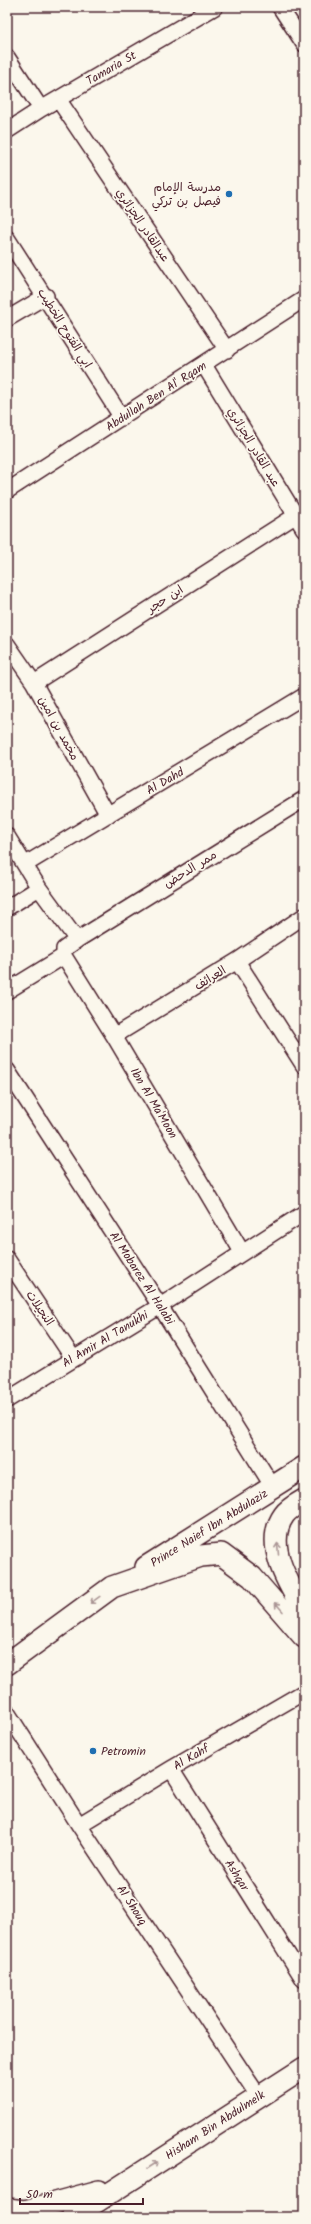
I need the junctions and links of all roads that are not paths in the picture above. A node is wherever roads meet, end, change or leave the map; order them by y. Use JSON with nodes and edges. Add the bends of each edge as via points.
{"nodes":[{"id":1,"x":280,"y":7,"type":"edge"},
{"id":2,"x":205,"y":10,"type":"edge"},
{"id":3,"x":304,"y":44,"type":"edge"},
{"id":4,"x":7,"y":57,"type":"edge"},
{"id":5,"x":58,"y":99,"type":"junction"},
{"id":6,"x":41,"y":109,"type":"junction"},
{"id":7,"x":7,"y":131,"type":"edge"},
{"id":8,"x":7,"y":238,"type":"edge"},
{"id":9,"x":46,"y":296,"type":"junction"},
{"id":10,"x":304,"y":299,"type":"edge"},
{"id":11,"x":7,"y":319,"type":"edge"},
{"id":12,"x":227,"y":350,"type":"junction"},
{"id":13,"x":204,"y":365,"type":"junction"},
{"id":14,"x":122,"y":418,"type":"junction"},
{"id":15,"x":7,"y":491,"type":"edge"},
{"id":16,"x":295,"y":516,"type":"junction"},
{"id":17,"x":304,"y":529,"type":"edge"},
{"id":18,"x":7,"y":644,"type":"edge"},
{"id":19,"x":34,"y":683,"type":"junction"},
{"id":20,"x":304,"y":696,"type":"edge"},
{"id":21,"x":303,"y":802,"type":"edge"},
{"id":22,"x":108,"y":815,"type":"junction"},
{"id":23,"x":7,"y":836,"type":"edge"},
{"id":24,"x":26,"y":864,"type":"junction"},
{"id":25,"x":38,"y":888,"type":"junction"},
{"id":26,"x":7,"y":908,"type":"edge"},
{"id":27,"x":304,"y":916,"type":"edge"},
{"id":28,"x":77,"y":940,"type":"junction"},
{"id":29,"x":64,"y":953,"type":"junction"},
{"id":30,"x":237,"y":961,"type":"junction"},
{"id":31,"x":7,"y":991,"type":"edge"},
{"id":32,"x":114,"y":1036,"type":"junction"},
{"id":33,"x":304,"y":1066,"type":"edge"},
{"id":34,"x":7,"y":1070,"type":"edge"},
{"id":35,"x":304,"y":1213,"type":"edge"},
{"id":36,"x":242,"y":1252,"type":"junction"},
{"id":37,"x":7,"y":1259,"type":"edge"},
{"id":38,"x":160,"y":1306,"type":"junction"},
{"id":39,"x":73,"y":1358,"type":"junction"},
{"id":40,"x":7,"y":1400,"type":"edge"},
{"id":41,"x":304,"y":1467,"type":"edge"},
{"id":42,"x":273,"y":1487,"type":"junction"},
{"id":43,"x":304,"y":1500,"type":"edge"},
{"id":44,"x":112,"y":1588,"type":"junction"},
{"id":45,"x":304,"y":1610,"type":"edge"},
{"id":46,"x":304,"y":1637,"type":"edge"},
{"id":47,"x":7,"y":1664,"type":"edge"},
{"id":48,"x":304,"y":1692,"type":"edge"},
{"id":49,"x":7,"y":1712,"type":"edge"},
{"id":50,"x":171,"y":1769,"type":"junction"},
{"id":51,"x":79,"y":1825,"type":"junction"},
{"id":52,"x":304,"y":1980,"type":"edge"},
{"id":53,"x":302,"y":2071,"type":"edge"},
{"id":54,"x":259,"y":2096,"type":"junction"},
{"id":55,"x":127,"y":2182,"type":"junction"},
{"id":56,"x":7,"y":2209,"type":"edge"},
{"id":57,"x":73,"y":2217,"type":"edge"}],
"edges":[{"from":1,"to":3,"type":"street"},
{"from":2,"to":5,"type":"street","name":"Tamaria St"},
{"from":4,"to":6,"type":"street"},
{"from":5,"to":6,"type":"street","name":"Tamaria St"},
{"from":5,"to":12,"type":"street","name":"عبدالقادر الجزائري"},
{"from":6,"to":7,"type":"street","name":"Tamaria St"},
{"from":8,"to":9,"type":"street","name":"ابي الفتوح الخطيب"},
{"from":9,"to":11,"type":"street"},
{"from":9,"to":14,"type":"street","name":"ابي الفتوح الخطيب"},
{"from":10,"to":12,"type":"street","name":"Abdullah Ben Al' Rqam"},
{"from":12,"to":13,"type":"street","name":"Abdullah Ben Al' Rqam"},
{"from":13,"to":14,"type":"street","name":"Abdullah Ben Al' Rqam"},
{"from":13,"to":16,"type":"street","name":"عبد القادر الجزائري"},
{"from":14,"to":15,"type":"street","name":"Abdullah Ben Al' Rqam"},
{"from":16,"to":17,"type":"street","name":"عبد القادر الجزائري"},
{"from":16,"to":19,"type":"street","name":"ابن حجر"},
{"from":18,"to":19,"type":"street","name":"مخمد بن امين"},
{"from":19,"to":22,"type":"street","name":"مخمد بن امين"},
{"from":20,"to":22,"type":"street","name":"Al Dahd"},
{"from":21,"to":28,"type":"street","name":"ممر الدحض"},
{"from":22,"to":24,"type":"street","name":"Al Dahd"},
{"from":23,"to":24,"type":"street"},
{"from":24,"to":25,"type":"street"},
{"from":25,"to":26,"type":"street"},
{"from":25,"to":28,"type":"street"},
{"from":27,"to":30,"type":"street","name":"العرائف"},
{"from":28,"to":29,"type":"street"},
{"from":29,"to":31,"type":"street"},
{"from":29,"to":32,"type":"street","name":"Ibn Al Ma'Moon"},
{"from":30,"to":32,"type":"street","name":"العرائف"},
{"from":30,"to":33,"type":"street"},
{"from":32,"to":36,"type":"street","name":"Ibn Al Ma'Moon"},
{"from":34,"to":38,"type":"street","name":"Al Mobarez Al Halabi"},
{"from":35,"to":36,"type":"street","name":"Al Amir Al Tanukhi"},
{"from":36,"to":38,"type":"street","name":"Al Amir Al Tanukhi"},
{"from":37,"to":39,"type":"street","name":"النجيلات"},
{"from":38,"to":39,"type":"street","name":"Al Amir Al Tanukhi"},
{"from":38,"to":42,"type":"street","name":"Al Mobarez Al Halabi"},
{"from":39,"to":40,"type":"street","name":"Al Amir Al Tanukhi"},
{"from":41,"to":42,"type":"street","name":"Prince Naief Ibn Abdulaziz"},
{"from":42,"to":44,"type":"street","name":"Prince Naief Ibn Abdulaziz"},
{"from":45,"to":43,"type":"street","one_way":true,"via":[[279,1560],[277,1535],[284,1515]]},
{"from":46,"to":44,"type":"street","name":"Prince Naief Ibn Abdulaziz","one_way":true,"via":[[252,1577],[221,1554],[201,1556]]},
{"from":44,"to":47,"type":"street","name":"Prince Naief Ibn Abdulaziz","one_way":true},
{"from":48,"to":50,"type":"street","name":"Al Kahf"},
{"from":49,"to":51,"type":"street","name":"Al Shouq"},
{"from":50,"to":51,"type":"street","name":"Al Kahf"},
{"from":50,"to":52,"type":"street","name":"Ashqar"},
{"from":51,"to":54,"type":"street","name":"Al Shouq"},
{"from":53,"to":54,"type":"street","name":"Hisham Bin Abdulmelk"},
{"from":55,"to":54,"type":"street","name":"Hisham Bin Abdulmelk","one_way":true},
{"from":55,"to":56,"type":"street","name":"Hisham Bin Abdulmelk","via":[[33,2210]]},
{"from":55,"to":57,"type":"street","name":"Hisham Bin Abdulmelk"}]}
